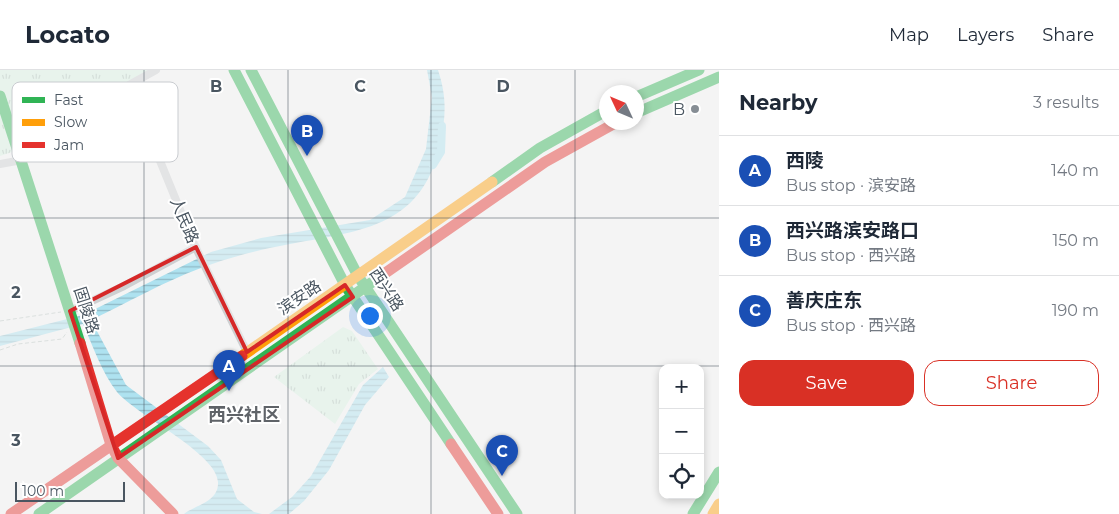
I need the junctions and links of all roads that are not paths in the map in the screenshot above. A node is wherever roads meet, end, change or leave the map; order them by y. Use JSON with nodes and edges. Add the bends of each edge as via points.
{"nodes":[{"id":1,"x":156,"y":70,"type":"edge"},
{"id":2,"x":234,"y":70,"type":"edge"},
{"id":3,"x":251,"y":70,"type":"edge"},
{"id":4,"x":699,"y":70,"type":"edge"},
{"id":5,"x":719,"y":77,"type":"edge"},
{"id":6,"x":140,"y":82,"type":"edge"},
{"id":7,"x":644,"y":93,"type":"edge"},
{"id":8,"x":0,"y":96,"type":"edge"},
{"id":9,"x":644,"y":110,"type":"edge"},
{"id":10,"x":599,"y":114,"type":"edge"},
{"id":11,"x":603,"y":130,"type":"edge"},
{"id":12,"x":12,"y":133,"type":"edge"},
{"id":13,"x":23,"y":162,"type":"edge"},
{"id":14,"x":161,"y":162,"type":"edge"},
{"id":15,"x":196,"y":247,"type":"junction"},
{"id":16,"x":358,"y":276,"type":"junction"},
{"id":17,"x":345,"y":285,"type":"junction"},
{"id":18,"x":366,"y":287,"type":"junction"},
{"id":19,"x":353,"y":297,"type":"junction"},
{"id":20,"x":70,"y":311,"type":"junction"},
{"id":21,"x":247,"y":352,"type":"junction"},
{"id":22,"x":111,"y":445,"type":"junction"},
{"id":23,"x":118,"y":458,"type":"junction"},
{"id":24,"x":719,"y":472,"type":"edge"},
{"id":25,"x":719,"y":504,"type":"edge"},
{"id":26,"x":170,"y":511,"type":"edge"},
{"id":27,"x":11,"y":514,"type":"edge"},
{"id":28,"x":39,"y":514,"type":"edge"},
{"id":29,"x":498,"y":514,"type":"edge"},
{"id":30,"x":517,"y":514,"type":"edge"},
{"id":31,"x":693,"y":514,"type":"edge"},
{"id":32,"x":713,"y":514,"type":"edge"}],
"edges":[{"from":1,"to":6,"type":"street"},
{"from":2,"to":17,"type":"main road","name":"西兴路"},
{"from":3,"to":16,"type":"main road","name":"西兴路"},
{"from":4,"to":7,"type":"main road"},
{"from":5,"to":9,"type":"main road"},
{"from":8,"to":12,"type":"main road","name":"固陵路"},
{"from":10,"to":16,"type":"main road","name":"滨安路","via":[[540,148]]},
{"from":11,"to":18,"type":"main road","name":"滨安路","via":[[545,162]]},
{"from":13,"to":20,"type":"main road","name":"固陵路"},
{"from":14,"to":15,"type":"street","name":"人民路"},
{"from":15,"to":20,"type":"street"},
{"from":15,"to":21,"type":"street","name":"人民路"},
{"from":16,"to":17,"type":"main road","name":"滨安路"},
{"from":16,"to":18,"type":"main road","name":"西兴路"},
{"from":17,"to":19,"type":"main road","name":"西兴路"},
{"from":17,"to":21,"type":"main road","name":"滨安路"},
{"from":18,"to":19,"type":"main road","name":"滨安路"},
{"from":18,"to":30,"type":"main road","name":"西兴路"},
{"from":19,"to":23,"type":"main road","name":"滨安路"},
{"from":19,"to":29,"type":"main road","name":"西兴路"},
{"from":20,"to":22,"type":"main road","name":"固陵路"},
{"from":21,"to":22,"type":"main road","name":"滨安路"},
{"from":22,"to":23,"type":"main road","name":"固陵路"},
{"from":22,"to":27,"type":"main road","name":"滨安路"},
{"from":23,"to":26,"type":"main road","name":"固陵路"},
{"from":23,"to":28,"type":"main road","name":"滨安路"},
{"from":24,"to":31,"type":"main road"},
{"from":25,"to":32,"type":"main road"}]}
